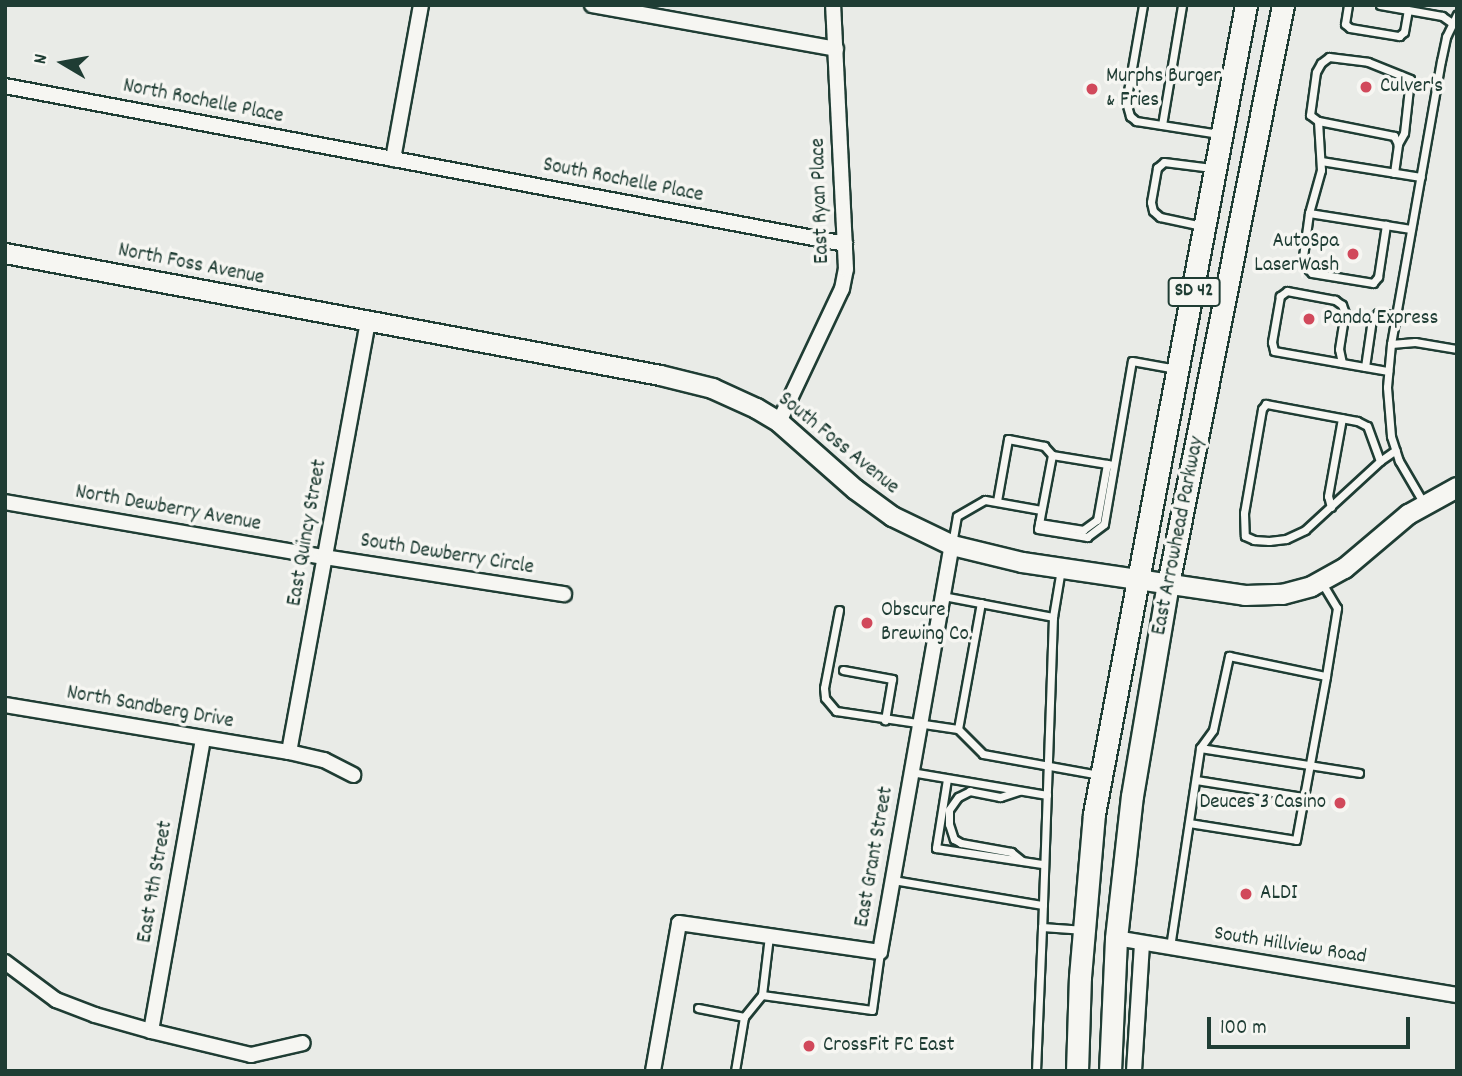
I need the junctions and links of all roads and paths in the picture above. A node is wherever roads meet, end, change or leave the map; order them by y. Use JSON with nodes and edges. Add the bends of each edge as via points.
{"nodes":[{"id":1,"x":421,"y":5,"type":"edge"},
{"id":2,"x":592,"y":5,"type":"edge"},
{"id":3,"x":833,"y":5,"type":"edge"},
{"id":4,"x":1143,"y":5,"type":"edge"},
{"id":5,"x":1182,"y":5,"type":"edge"},
{"id":6,"x":1246,"y":5,"type":"edge"},
{"id":7,"x":1283,"y":5,"type":"edge"},
{"id":8,"x":1348,"y":5,"type":"edge"},
{"id":9,"x":1381,"y":5,"type":"edge"},
{"id":10,"x":1408,"y":10,"type":"junction"},
{"id":11,"x":1457,"y":14,"type":"edge"},
{"id":12,"x":1452,"y":23,"type":"junction"},
{"id":13,"x":836,"y":49,"type":"junction"},
{"id":14,"x":5,"y":86,"type":"edge"},
{"id":15,"x":1318,"y":121,"type":"junction"},
{"id":16,"x":1161,"y":125,"type":"junction"},
{"id":17,"x":1223,"y":135,"type":"junction"},
{"id":18,"x":1398,"y":144,"type":"junction"},
{"id":19,"x":393,"y":159,"type":"junction"},
{"id":20,"x":1321,"y":161,"type":"junction"},
{"id":21,"x":1216,"y":169,"type":"junction"},
{"id":22,"x":1394,"y":173,"type":"junction"},
{"id":23,"x":1420,"y":177,"type":"junction"},
{"id":24,"x":1309,"y":213,"type":"junction"},
{"id":25,"x":1387,"y":225,"type":"junction"},
{"id":26,"x":1206,"y":226,"type":"junction"},
{"id":27,"x":1411,"y":229,"type":"junction"},
{"id":28,"x":845,"y":244,"type":"junction"},
{"id":29,"x":5,"y":253,"type":"edge"},
{"id":30,"x":1396,"y":316,"type":"junction"},
{"id":31,"x":368,"y":321,"type":"junction"},
{"id":32,"x":1391,"y":344,"type":"junction"},
{"id":33,"x":1457,"y":349,"type":"edge"},
{"id":34,"x":1342,"y":363,"type":"junction"},
{"id":35,"x":1365,"y":368,"type":"junction"},
{"id":36,"x":1180,"y":370,"type":"junction"},
{"id":37,"x":1388,"y":371,"type":"junction"},
{"id":38,"x":1342,"y":418,"type":"junction"},
{"id":39,"x":779,"y":422,"type":"junction"},
{"id":40,"x":1396,"y":450,"type":"junction"},
{"id":41,"x":1052,"y":455,"type":"junction"},
{"id":42,"x":1380,"y":461,"type":"junction"},
{"id":43,"x":1110,"y":464,"type":"junction"},
{"id":44,"x":1457,"y":487,"type":"edge"},
{"id":45,"x":5,"y":502,"type":"edge"},
{"id":46,"x":998,"y":502,"type":"junction"},
{"id":47,"x":1423,"y":503,"type":"junction"},
{"id":48,"x":1331,"y":507,"type":"junction"},
{"id":49,"x":1041,"y":510,"type":"junction"},
{"id":50,"x":952,"y":545,"type":"junction"},
{"id":51,"x":324,"y":557,"type":"junction"},
{"id":52,"x":1061,"y":568,"type":"junction"},
{"id":53,"x":1139,"y":578,"type":"junction"},
{"id":54,"x":1320,"y":581,"type":"junction"},
{"id":55,"x":1168,"y":584,"type":"junction"},
{"id":56,"x":564,"y":594,"type":"dead end"},
{"id":57,"x":943,"y":596,"type":"junction"},
{"id":58,"x":981,"y":603,"type":"junction"},
{"id":59,"x":839,"y":610,"type":"dead end"},
{"id":60,"x":1053,"y":617,"type":"junction"},
{"id":61,"x":844,"y":670,"type":"dead end"},
{"id":62,"x":1326,"y":676,"type":"junction"},
{"id":63,"x":5,"y":705,"type":"edge"},
{"id":64,"x":885,"y":720,"type":"junction"},
{"id":65,"x":919,"y":725,"type":"junction"},
{"id":66,"x":958,"y":729,"type":"junction"},
{"id":67,"x":203,"y":739,"type":"junction"},
{"id":68,"x":1200,"y":748,"type":"junction"},
{"id":69,"x":289,"y":752,"type":"junction"},
{"id":70,"x":1310,"y":763,"type":"junction"},
{"id":71,"x":1050,"y":766,"type":"junction"},
{"id":72,"x":911,"y":772,"type":"junction"},
{"id":73,"x":1359,"y":773,"type":"dead end"},
{"id":74,"x":352,"y":775,"type":"dead end"},
{"id":75,"x":1101,"y":775,"type":"junction"},
{"id":76,"x":947,"y":779,"type":"junction"},
{"id":77,"x":1196,"y":780,"type":"junction"},
{"id":78,"x":1018,"y":791,"type":"junction"},
{"id":79,"x":1047,"y":795,"type":"junction"},
{"id":80,"x":1303,"y":797,"type":"junction"},
{"id":81,"x":1189,"y":823,"type":"junction"},
{"id":82,"x":1022,"y":861,"type":"junction"},
{"id":83,"x":1042,"y":864,"type":"junction"},
{"id":84,"x":893,"y":880,"type":"junction"},
{"id":85,"x":1043,"y":905,"type":"junction"},
{"id":86,"x":1042,"y":927,"type":"junction"},
{"id":87,"x":1084,"y":930,"type":"junction"},
{"id":88,"x":769,"y":935,"type":"junction"},
{"id":89,"x":1116,"y":937,"type":"junction"},
{"id":90,"x":1142,"y":943,"type":"junction"},
{"id":91,"x":1170,"y":948,"type":"junction"},
{"id":92,"x":880,"y":952,"type":"junction"},
{"id":93,"x":5,"y":962,"type":"edge"},
{"id":94,"x":762,"y":995,"type":"junction"},
{"id":95,"x":1457,"y":995,"type":"edge"},
{"id":96,"x":698,"y":1008,"type":"dead end"},
{"id":97,"x":744,"y":1017,"type":"junction"},
{"id":98,"x":151,"y":1031,"type":"junction"},
{"id":99,"x":303,"y":1043,"type":"dead end"},
{"id":100,"x":653,"y":1071,"type":"edge"},
{"id":101,"x":735,"y":1071,"type":"edge"},
{"id":102,"x":1036,"y":1071,"type":"edge"},
{"id":103,"x":1077,"y":1071,"type":"edge"},
{"id":104,"x":1110,"y":1071,"type":"edge"},
{"id":105,"x":1134,"y":1071,"type":"edge"}],
"edges":[{"from":1,"to":19,"type":"street"},
{"from":2,"to":13,"type":"street"},
{"from":3,"to":13,"type":"street","name":"East Ryan Place"},
{"from":4,"to":16,"type":"lane","via":[[1126,109],[1136,121]]},
{"from":5,"to":16,"type":"lane"},
{"from":6,"to":17,"type":"main road","name":"East Arrowhead Parkway","number":"SD 42"},
{"from":7,"to":55,"type":"main road","name":"East Arrowhead Parkway","number":"SD 42"},
{"from":8,"to":10,"type":"lane","via":[[1345,23],[1350,28],[1399,36]]},
{"from":9,"to":10,"type":"lane"},
{"from":10,"to":12,"type":"lane","via":[[1442,16]]},
{"from":11,"to":12,"type":"lane"},
{"from":12,"to":23,"type":"lane"},
{"from":13,"to":28,"type":"street","name":"East Ryan Place"},
{"from":14,"to":19,"type":"street","name":"North Rochelle Place"},
{"from":15,"to":18,"type":"lane","via":[[1382,131],[1394,136]]},
{"from":15,"to":18,"type":"lane","via":[[1310,115],[1321,63],[1329,57],[1368,62],[1410,79],[1404,133]]},
{"from":15,"to":20,"type":"lane"},
{"from":16,"to":17,"type":"lane"},
{"from":17,"to":21,"type":"main road","name":"East Arrowhead Parkway","number":"SD 42"},
{"from":18,"to":22,"type":"lane"},
{"from":19,"to":28,"type":"street","name":"South Rochelle Place"},
{"from":20,"to":22,"type":"lane"},
{"from":20,"to":24,"type":"lane"},
{"from":21,"to":26,"type":"main road","name":"East Arrowhead Parkway","number":"SD 42"},
{"from":21,"to":26,"type":"lane","via":[[1164,162],[1157,168],[1151,202],[1153,211],[1172,220]]},
{"from":22,"to":23,"type":"lane"},
{"from":23,"to":27,"type":"lane"},
{"from":24,"to":25,"type":"lane"},
{"from":24,"to":25,"type":"lane","via":[[1303,257],[1306,267],[1312,273],[1373,283]]},
{"from":25,"to":27,"type":"lane"},
{"from":26,"to":36,"type":"main road","name":"East Arrowhead Parkway","number":"SD 42"},
{"from":27,"to":30,"type":"lane"},
{"from":28,"to":39,"type":"street","name":"East Ryan Place","via":[[842,289]]},
{"from":29,"to":31,"type":"street","name":"North Foss Avenue"},
{"from":30,"to":32,"type":"lane"},
{"from":30,"to":35,"type":"lane","via":[[1378,313],[1372,319]]},
{"from":31,"to":39,"type":"street","name":"South Foss Avenue","via":[[687,380],[736,397]]},
{"from":31,"to":51,"type":"street","name":"East Quincy Street"},
{"from":32,"to":33,"type":"lane","via":[[1415,342]]},
{"from":32,"to":37,"type":"lane"},
{"from":34,"to":34,"type":"lane","via":[[1342,305],[1287,291],[1280,296],[1274,351]]},
{"from":34,"to":35,"type":"lane"},
{"from":35,"to":37,"type":"lane"},
{"from":36,"to":43,"type":"lane","via":[[1132,361]]},
{"from":36,"to":53,"type":"main road","name":"East Arrowhead Parkway","number":"SD 42"},
{"from":37,"to":40,"type":"lane","via":[[1387,407]]},
{"from":38,"to":42,"type":"lane","via":[[1367,426]]},
{"from":38,"to":48,"type":"lane","via":[[1328,496]]},
{"from":38,"to":48,"type":"lane","via":[[1266,404],[1243,530],[1254,540],[1286,539],[1306,530]]},
{"from":39,"to":50,"type":"street","name":"South Foss Avenue","via":[[875,504]]},
{"from":40,"to":42,"type":"lane"},
{"from":40,"to":47,"type":"lane"},
{"from":41,"to":43,"type":"lane"},
{"from":41,"to":46,"type":"lane","via":[[1044,446],[1008,439]]},
{"from":41,"to":49,"type":"lane"},
{"from":42,"to":48,"type":"lane"},
{"from":43,"to":49,"type":"lane","via":[[1104,524],[1087,537],[1038,529]]},
{"from":44,"to":47,"type":"street","name":"South Foss Avenue"},
{"from":45,"to":51,"type":"street","name":"North Dewberry Avenue"},
{"from":46,"to":49,"type":"lane"},
{"from":46,"to":50,"type":"lane","via":[[985,500],[957,516]]},
{"from":47,"to":54,"type":"street","name":"South Foss Avenue","via":[[1344,568]]},
{"from":50,"to":52,"type":"street","name":"South Foss Avenue"},
{"from":50,"to":57,"type":"street","name":"East Grant Street"},
{"from":51,"to":56,"type":"street","name":"South Dewberry Circle"},
{"from":51,"to":69,"type":"street","name":"East Quincy Street"},
{"from":52,"to":53,"type":"street","name":"South Foss Avenue"},
{"from":52,"to":60,"type":"lane"},
{"from":53,"to":55,"type":"street","name":"South Foss Avenue"},
{"from":53,"to":75,"type":"main road","name":"East Arrowhead Parkway","number":"SD 42"},
{"from":54,"to":55,"type":"street","name":"South Foss Avenue","via":[[1264,596]]},
{"from":54,"to":62,"type":"lane","via":[[1336,608]]},
{"from":55,"to":89,"type":"main road","name":"East Arrowhead Parkway","number":"SD 42","via":[[1132,796]]},
{"from":57,"to":58,"type":"lane"},
{"from":57,"to":65,"type":"street","name":"East Grant Street"},
{"from":58,"to":60,"type":"lane"},
{"from":58,"to":66,"type":"lane"},
{"from":59,"to":64,"type":"lane","via":[[825,698],[836,711]]},
{"from":60,"to":71,"type":"lane"},
{"from":61,"to":64,"type":"lane","via":[[892,678]]},
{"from":62,"to":68,"type":"lane","via":[[1228,656],[1213,730]]},
{"from":62,"to":70,"type":"lane"},
{"from":63,"to":67,"type":"street","name":"North Sandberg Drive"},
{"from":64,"to":65,"type":"lane"},
{"from":65,"to":66,"type":"lane"},
{"from":65,"to":72,"type":"street","name":"East Grant Street"},
{"from":66,"to":71,"type":"lane","via":[[983,754]]},
{"from":67,"to":69,"type":"street","name":"North Sandberg Drive"},
{"from":67,"to":98,"type":"street","name":"East 9th Street"},
{"from":68,"to":70,"type":"lane"},
{"from":68,"to":77,"type":"lane"},
{"from":69,"to":74,"type":"street","name":"North Sandberg Drive","via":[[324,760]]},
{"from":70,"to":73,"type":"lane"},
{"from":70,"to":80,"type":"lane"},
{"from":71,"to":75,"type":"lane"},
{"from":71,"to":79,"type":"lane"},
{"from":72,"to":76,"type":"lane"},
{"from":72,"to":84,"type":"street","name":"East Grant Street"},
{"from":75,"to":87,"type":"main road","name":"East Arrowhead Parkway","number":"SD 42"},
{"from":76,"to":78,"type":"lane"},
{"from":76,"to":82,"type":"lane","via":[[936,848]]},
{"from":77,"to":80,"type":"lane"},
{"from":77,"to":81,"type":"lane"},
{"from":78,"to":79,"type":"lane"},
{"from":78,"to":82,"type":"lane","via":[[1000,797],[970,791],[958,797],[949,810],[949,824],[954,839],[961,843],[1011,852]]},
{"from":79,"to":83,"type":"lane"},
{"from":80,"to":81,"type":"lane","via":[[1296,840]]},
{"from":81,"to":91,"type":"lane"},
{"from":82,"to":83,"type":"lane"},
{"from":83,"to":85,"type":"lane"},
{"from":84,"to":85,"type":"lane"},
{"from":84,"to":92,"type":"street","name":"East Grant Street"},
{"from":85,"to":86,"type":"lane"},
{"from":86,"to":87,"type":"lane"},
{"from":86,"to":102,"type":"lane"},
{"from":87,"to":103,"type":"main road","name":"East Arrowhead Parkway","number":"SD 42"},
{"from":88,"to":92,"type":"street","name":"East Grant Street"},
{"from":88,"to":94,"type":"lane"},
{"from":88,"to":100,"type":"street","name":"East Grant Street","via":[[679,923]]},
{"from":89,"to":90,"type":"street","name":"South Hillview Road"},
{"from":89,"to":104,"type":"main road","name":"East Arrowhead Parkway","number":"SD 42"},
{"from":90,"to":91,"type":"street","name":"South Hillview Road"},
{"from":90,"to":105,"type":"street"},
{"from":91,"to":95,"type":"street","name":"South Hillview Road"},
{"from":92,"to":94,"type":"lane","via":[[872,1010]]},
{"from":93,"to":98,"type":"street","via":[[56,1000]]},
{"from":94,"to":97,"type":"lane"},
{"from":96,"to":97,"type":"lane"},
{"from":97,"to":101,"type":"lane"},
{"from":98,"to":99,"type":"street","via":[[251,1055]]}]}
